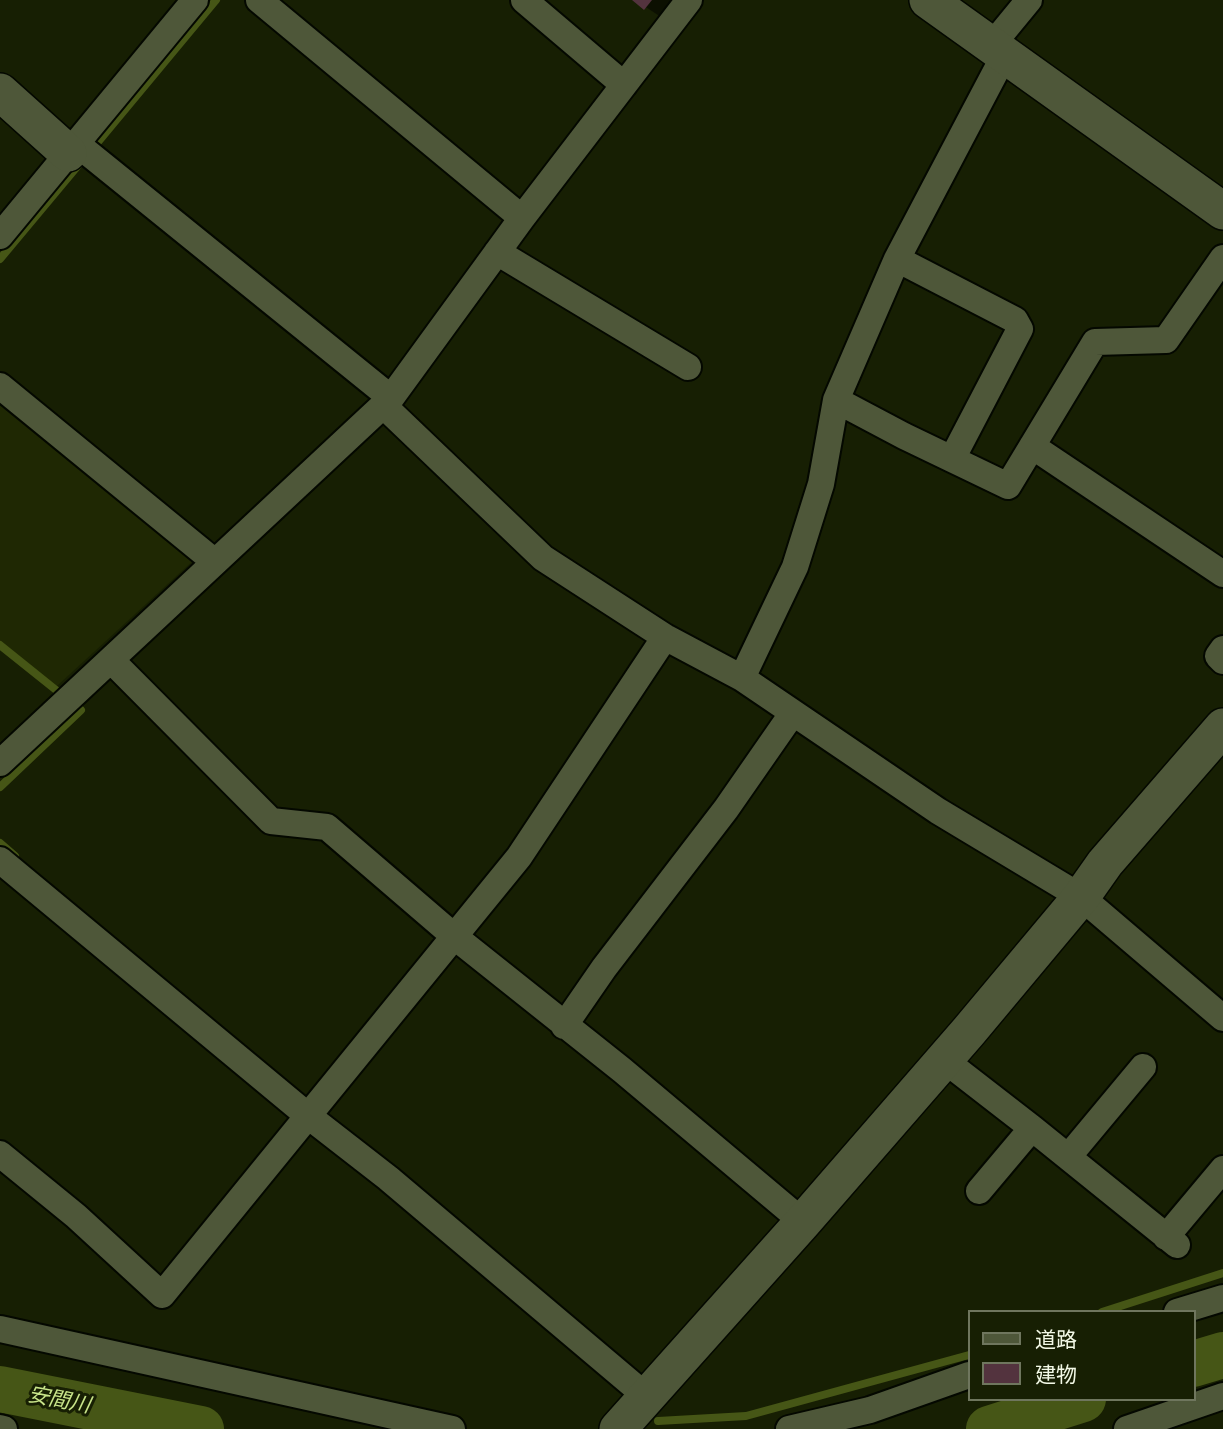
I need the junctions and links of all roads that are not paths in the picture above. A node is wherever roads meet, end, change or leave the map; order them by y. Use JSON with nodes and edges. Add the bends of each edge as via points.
{"nodes":[{"id":1,"x":195,"y":0,"type":"edge"},
{"id":2,"x":259,"y":0,"type":"edge"},
{"id":3,"x":524,"y":0,"type":"edge"},
{"id":4,"x":689,"y":0,"type":"edge"},
{"id":5,"x":928,"y":0,"type":"edge"},
{"id":6,"x":1029,"y":0,"type":"edge"},
{"id":7,"x":998,"y":49,"type":"junction"},
{"id":8,"x":624,"y":85,"type":"junction"},
{"id":9,"x":0,"y":92,"type":"edge"},
{"id":10,"x":73,"y":148,"type":"junction"},
{"id":11,"x":1223,"y":211,"type":"edge"},
{"id":12,"x":522,"y":218,"type":"junction"},
{"id":13,"x":0,"y":236,"type":"edge"},
{"id":14,"x":497,"y":252,"type":"junction"},
{"id":15,"x":1223,"y":258,"type":"edge"},
{"id":16,"x":897,"y":259,"type":"junction"},
{"id":17,"x":688,"y":367,"type":"dead end"},
{"id":18,"x":0,"y":386,"type":"edge"},
{"id":19,"x":836,"y":400,"type":"junction"},
{"id":20,"x":388,"y":402,"type":"junction"},
{"id":21,"x":1032,"y":446,"type":"junction"},
{"id":22,"x":952,"y":459,"type":"junction"},
{"id":23,"x":215,"y":562,"type":"junction"},
{"id":24,"x":1223,"y":574,"type":"edge"},
{"id":25,"x":666,"y":637,"type":"junction"},
{"id":26,"x":1223,"y":649,"type":"edge"},
{"id":27,"x":111,"y":660,"type":"junction"},
{"id":28,"x":1223,"y":661,"type":"edge"},
{"id":29,"x":741,"y":678,"type":"junction"},
{"id":30,"x":792,"y":714,"type":"junction"},
{"id":31,"x":1223,"y":727,"type":"edge"},
{"id":32,"x":0,"y":763,"type":"edge"},
{"id":33,"x":0,"y":860,"type":"edge"},
{"id":34,"x":1081,"y":897,"type":"junction"},
{"id":35,"x":455,"y":937,"type":"junction"},
{"id":36,"x":1223,"y":1018,"type":"edge"},
{"id":37,"x":564,"y":1026,"type":"junction"},
{"id":38,"x":943,"y":1059,"type":"junction"},
{"id":39,"x":1143,"y":1067,"type":"dead end"},
{"id":40,"x":307,"y":1115,"type":"junction"},
{"id":41,"x":1032,"y":1128,"type":"junction"},
{"id":42,"x":0,"y":1154,"type":"edge"},
{"id":43,"x":1068,"y":1157,"type":"junction"},
{"id":44,"x":1223,"y":1169,"type":"edge"},
{"id":45,"x":979,"y":1191,"type":"dead end"},
{"id":46,"x":803,"y":1222,"type":"junction"},
{"id":47,"x":1223,"y":1298,"type":"edge"},
{"id":48,"x":1184,"y":1310,"type":"edge"},
{"id":49,"x":0,"y":1329,"type":"edge"},
{"id":50,"x":968,"y":1376,"type":"edge"},
{"id":51,"x":646,"y":1396,"type":"junction"},
{"id":52,"x":1223,"y":1396,"type":"edge"},
{"id":53,"x":452,"y":1429,"type":"edge"},
{"id":54,"x":618,"y":1429,"type":"edge"},
{"id":55,"x":789,"y":1429,"type":"edge"},
{"id":56,"x":1127,"y":1429,"type":"edge"}],
"edges":[{"from":1,"to":10,"type":"street"},
{"from":2,"to":12,"type":"street"},
{"from":3,"to":8,"type":"street"},
{"from":4,"to":8,"type":"street"},
{"from":5,"to":7,"type":"street"},
{"from":6,"to":7,"type":"street"},
{"from":7,"to":11,"type":"street"},
{"from":7,"to":16,"type":"street"},
{"from":8,"to":12,"type":"street"},
{"from":9,"to":10,"type":"street"},
{"from":10,"to":13,"type":"street"},
{"from":10,"to":20,"type":"street"},
{"from":12,"to":14,"type":"street"},
{"from":14,"to":17,"type":"street"},
{"from":14,"to":20,"type":"street"},
{"from":15,"to":21,"type":"street","via":[[1166,340],[1095,342]]},
{"from":16,"to":19,"type":"street"},
{"from":16,"to":22,"type":"street","via":[[1015,320],[1020,329]]},
{"from":18,"to":23,"type":"street"},
{"from":19,"to":22,"type":"street"},
{"from":19,"to":29,"type":"street","via":[[821,484],[795,567]]},
{"from":20,"to":23,"type":"street"},
{"from":20,"to":25,"type":"street","via":[[543,558]]},
{"from":21,"to":22,"type":"street","via":[[1008,486]]},
{"from":21,"to":24,"type":"street"},
{"from":23,"to":27,"type":"street"},
{"from":25,"to":29,"type":"street"},
{"from":25,"to":35,"type":"street","via":[[519,857]]},
{"from":26,"to":28,"type":"street","via":[[1218,656]]},
{"from":27,"to":32,"type":"street"},
{"from":27,"to":35,"type":"street","via":[[271,821],[327,827]]},
{"from":29,"to":30,"type":"street"},
{"from":30,"to":34,"type":"street","via":[[938,811]]},
{"from":30,"to":37,"type":"street"},
{"from":31,"to":34,"type":"street"},
{"from":33,"to":40,"type":"street"},
{"from":34,"to":36,"type":"street"},
{"from":34,"to":38,"type":"street"},
{"from":35,"to":37,"type":"street"},
{"from":35,"to":40,"type":"street"},
{"from":37,"to":46,"type":"street"},
{"from":38,"to":41,"type":"street"},
{"from":38,"to":46,"type":"street"},
{"from":39,"to":43,"type":"street"},
{"from":40,"to":42,"type":"street","via":[[162,1295]]},
{"from":40,"to":51,"type":"street"},
{"from":41,"to":43,"type":"street"},
{"from":41,"to":45,"type":"street"},
{"from":43,"to":44,"type":"street","via":[[1171,1241]]},
{"from":46,"to":51,"type":"street"},
{"from":47,"to":48,"type":"street"},
{"from":49,"to":53,"type":"street"},
{"from":50,"to":55,"type":"street","via":[[870,1410]]},
{"from":51,"to":54,"type":"street"},
{"from":52,"to":56,"type":"street"}]}
